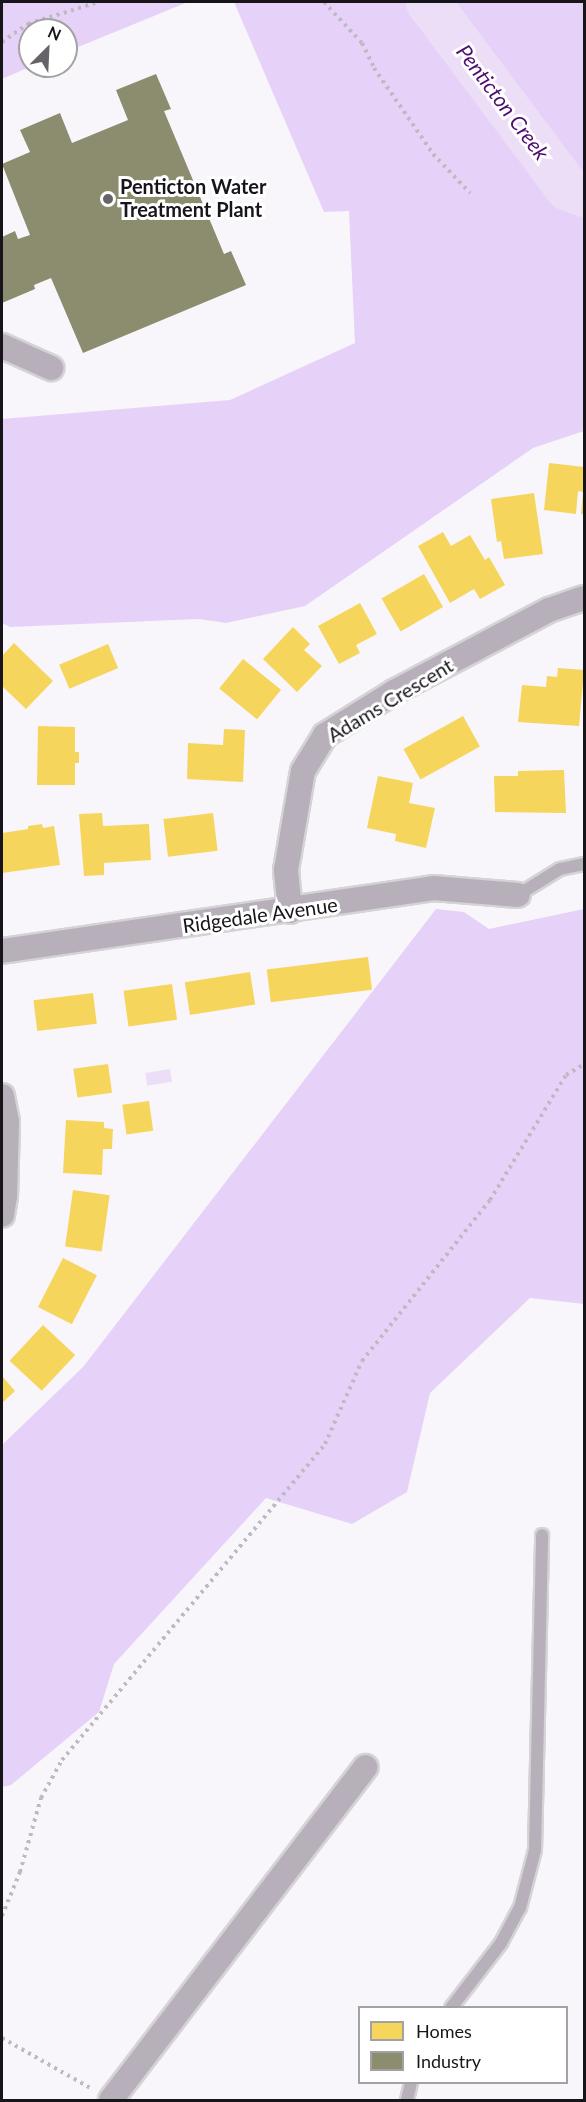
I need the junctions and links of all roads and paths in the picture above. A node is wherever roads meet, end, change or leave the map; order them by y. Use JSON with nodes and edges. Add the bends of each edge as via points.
{"nodes":[{"id":1,"x":98,"y":2,"type":"edge"},
{"id":2,"x":324,"y":2,"type":"edge"},
{"id":3,"x":2,"y":42,"type":"edge"},
{"id":4,"x":470,"y":193,"type":"dead end"},
{"id":5,"x":2,"y":346,"type":"edge"},
{"id":6,"x":51,"y":368,"type":"dead end"},
{"id":7,"x":585,"y":598,"type":"edge"},
{"id":8,"x":585,"y":864,"type":"edge"},
{"id":9,"x":518,"y":895,"type":"joint"},
{"id":10,"x":290,"y":911,"type":"junction"},
{"id":11,"x":2,"y":951,"type":"edge"},
{"id":12,"x":585,"y":1064,"type":"edge"},
{"id":13,"x":2,"y":1096,"type":"edge"},
{"id":14,"x":4,"y":1123,"type":"edge"},
{"id":15,"x":2,"y":1215,"type":"edge"},
{"id":16,"x":542,"y":1535,"type":"dead end"},
{"id":17,"x":366,"y":1767,"type":"dead end"},
{"id":18,"x":2,"y":1916,"type":"edge"},
{"id":19,"x":452,"y":2006,"type":"edge"},
{"id":20,"x":2,"y":2038,"type":"edge"},
{"id":21,"x":410,"y":2084,"type":"edge"},
{"id":22,"x":111,"y":2100,"type":"edge"},
{"id":23,"x":406,"y":2100,"type":"edge"}],
"edges":[{"from":1,"to":3,"type":"path","via":[[28,24]]},
{"from":2,"to":4,"type":"path","via":[[362,43],[374,68],[433,154]]},
{"from":5,"to":6,"type":"street"},
{"from":7,"to":10,"type":"street","name":"Adams Crescent","via":[[549,610],[394,693],[325,735],[303,771],[286,870]]},
{"from":8,"to":9,"type":"lane","via":[[560,869]]},
{"from":9,"to":10,"type":"street","name":"Ridgedale Avenue","via":[[433,888]]},
{"from":10,"to":11,"type":"street","name":"Ridgedale Avenue"},
{"from":12,"to":18,"type":"path","via":[[566,1075],[490,1200],[362,1361],[325,1444],[62,1760],[41,1798],[20,1872]]},
{"from":13,"to":14,"type":"street"},
{"from":14,"to":15,"type":"street"},
{"from":16,"to":19,"type":"lane","via":[[535,1850],[520,1908],[501,1943]]},
{"from":17,"to":22,"type":"street"},
{"from":20,"to":22,"type":"path"},
{"from":21,"to":23,"type":"lane"}]}
